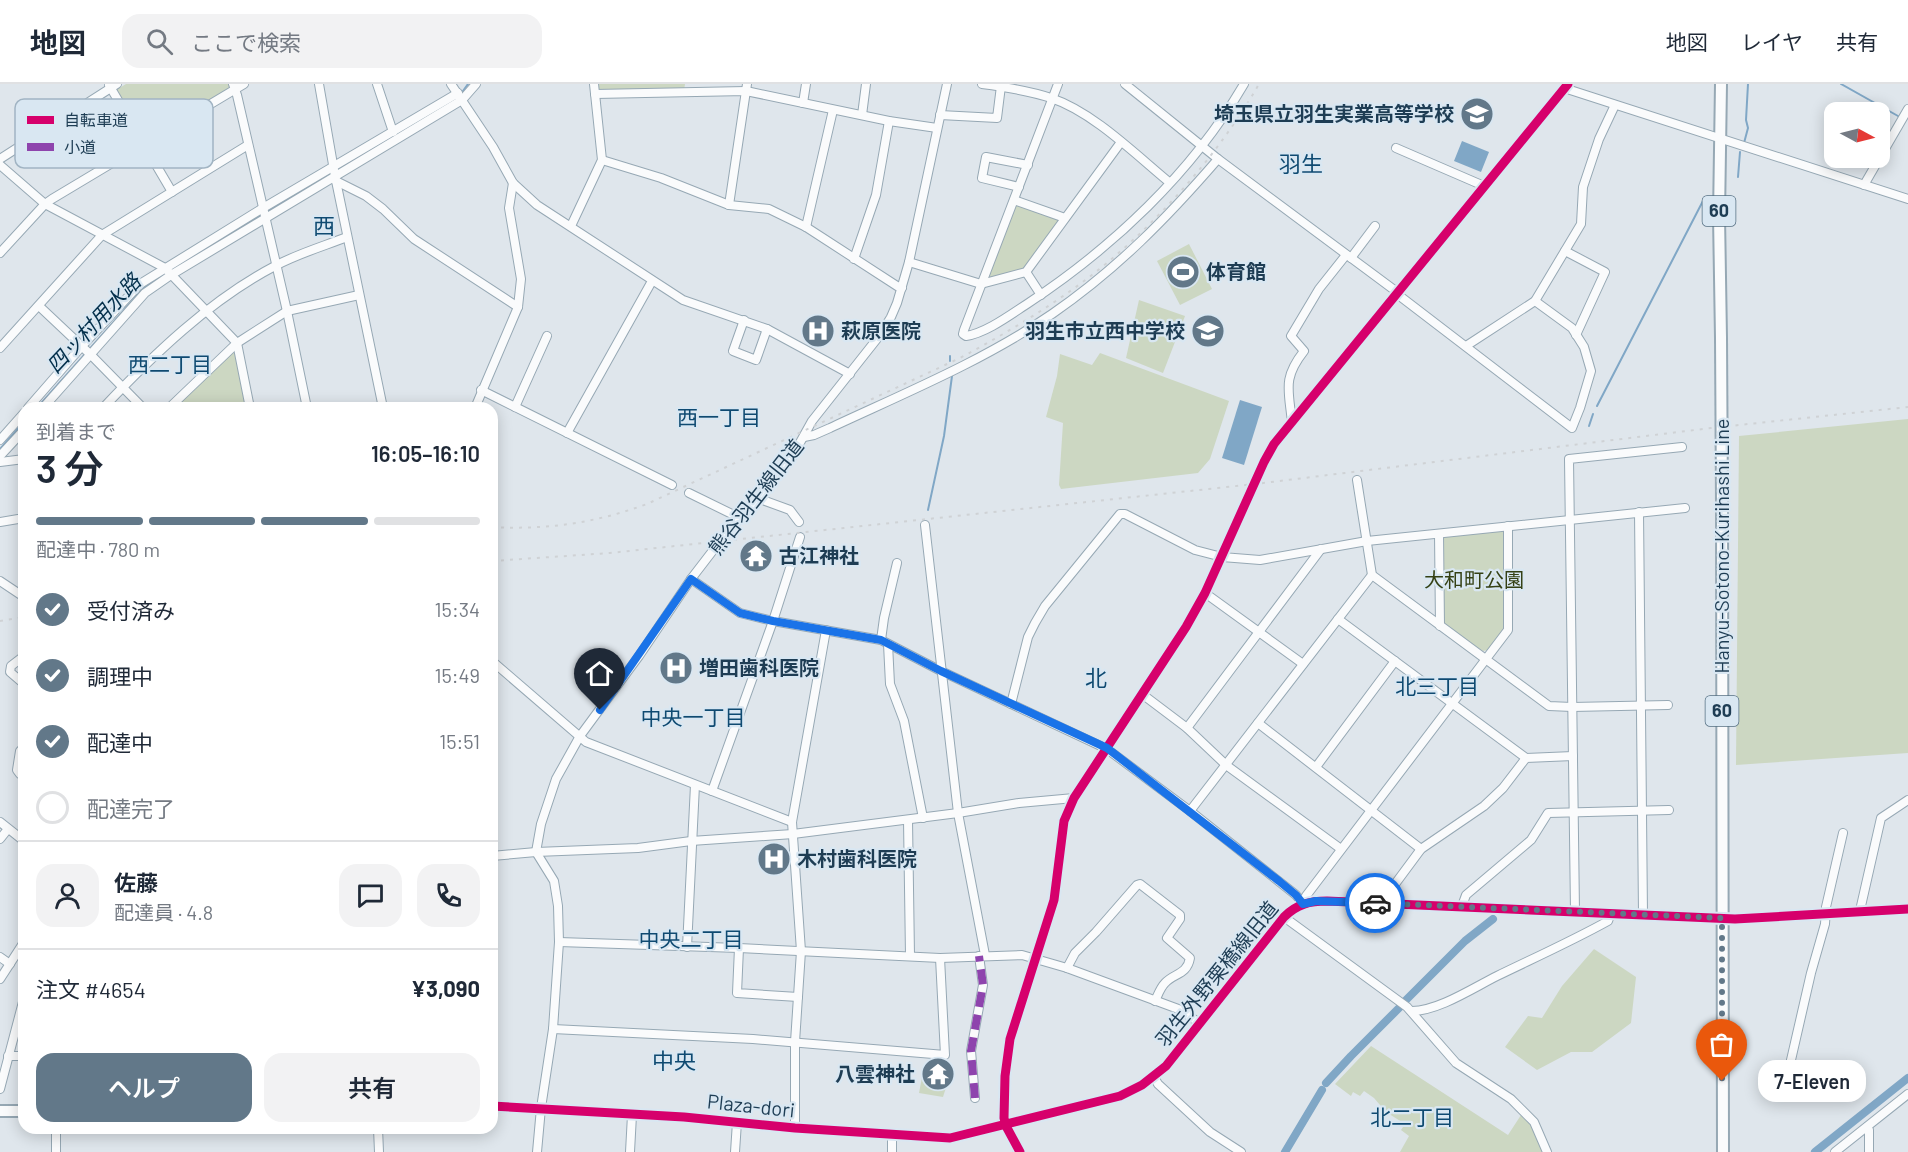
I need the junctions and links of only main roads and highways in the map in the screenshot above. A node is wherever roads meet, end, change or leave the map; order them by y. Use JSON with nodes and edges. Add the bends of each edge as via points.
{"nodes":[{"id":1,"x":1722,"y":84,"type":"edge"},
{"id":2,"x":0,"y":1111,"type":"edge"},
{"id":3,"x":18,"y":1111,"type":"edge"},
{"id":4,"x":1722,"y":1152,"type":"edge"}],
"edges":[{"from":1,"to":4,"type":"main road","name":"Hanyu-Sotono-Kurihashi Line","number":"60","bridge":true},
{"from":2,"to":3,"type":"main road"}]}
